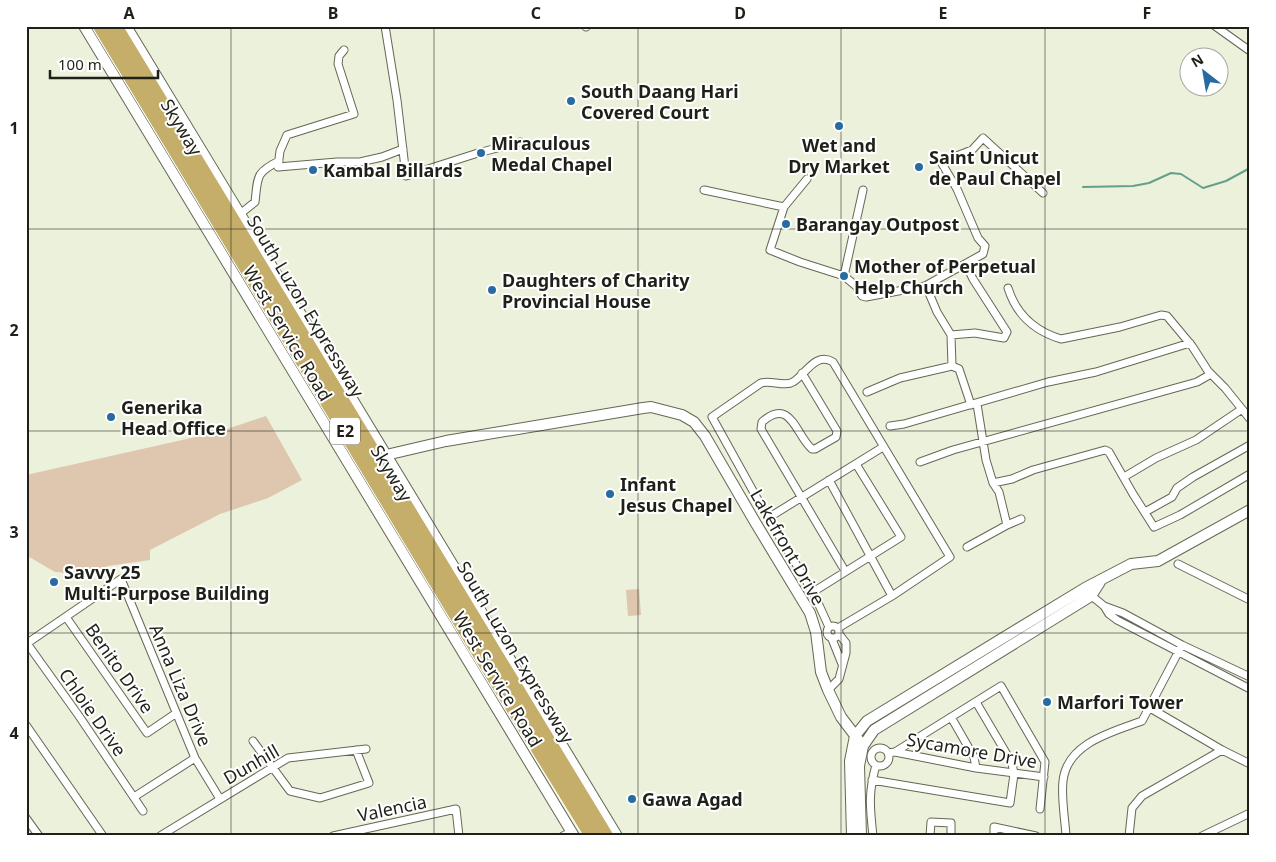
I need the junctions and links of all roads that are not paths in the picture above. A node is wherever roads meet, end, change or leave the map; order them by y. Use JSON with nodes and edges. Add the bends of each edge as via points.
{"nodes":[{"id":1,"x":84,"y":26,"type":"edge"},
{"id":2,"x":94,"y":26,"type":"edge"},
{"id":3,"x":100,"y":26,"type":"edge"},
{"id":4,"x":109,"y":26,"type":"edge"},
{"id":5,"x":115,"y":26,"type":"edge"},
{"id":6,"x":126,"y":26,"type":"edge"},
{"id":7,"x":385,"y":26,"type":"edge"},
{"id":8,"x":1215,"y":26,"type":"edge"},
{"id":9,"x":344,"y":50,"type":"dead end"},
{"id":10,"x":1250,"y":50,"type":"edge"},
{"id":11,"x":520,"y":142,"type":"dead end"},
{"id":12,"x":403,"y":149,"type":"junction"},
{"id":13,"x":279,"y":161,"type":"junction"},
{"id":14,"x":807,"y":179,"type":"dead end"},
{"id":15,"x":704,"y":190,"type":"dead end"},
{"id":16,"x":863,"y":190,"type":"dead end"},
{"id":17,"x":1043,"y":193,"type":"dead end"},
{"id":18,"x":784,"y":207,"type":"junction"},
{"id":19,"x":240,"y":214,"type":"junction"},
{"id":20,"x":966,"y":264,"type":"junction"},
{"id":21,"x":844,"y":276,"type":"junction"},
{"id":22,"x":926,"y":286,"type":"junction"},
{"id":23,"x":1008,"y":288,"type":"dead end"},
{"id":24,"x":951,"y":335,"type":"junction"},
{"id":25,"x":1190,"y":343,"type":"junction"},
{"id":26,"x":952,"y":366,"type":"junction"},
{"id":27,"x":802,"y":373,"type":"junction"},
{"id":28,"x":1211,"y":374,"type":"junction"},
{"id":29,"x":867,"y":392,"type":"dead end"},
{"id":30,"x":974,"y":404,"type":"junction"},
{"id":31,"x":1242,"y":409,"type":"junction"},
{"id":32,"x":1250,"y":419,"type":"edge"},
{"id":33,"x":890,"y":426,"type":"dead end"},
{"id":34,"x":983,"y":442,"type":"junction"},
{"id":35,"x":1250,"y":445,"type":"edge"},
{"id":36,"x":883,"y":447,"type":"junction"},
{"id":37,"x":386,"y":455,"type":"junction"},
{"id":38,"x":920,"y":462,"type":"dead end"},
{"id":39,"x":856,"y":464,"type":"junction"},
{"id":40,"x":1250,"y":474,"type":"edge"},
{"id":41,"x":1124,"y":477,"type":"junction"},
{"id":42,"x":829,"y":480,"type":"junction"},
{"id":43,"x":993,"y":483,"type":"junction"},
{"id":44,"x":801,"y":497,"type":"junction"},
{"id":45,"x":1250,"y":510,"type":"edge"},
{"id":46,"x":1145,"y":512,"type":"junction"},
{"id":47,"x":768,"y":518,"type":"junction"},
{"id":48,"x":1021,"y":519,"type":"dead end"},
{"id":49,"x":1007,"y":525,"type":"junction"},
{"id":50,"x":967,"y":548,"type":"dead end"},
{"id":51,"x":870,"y":557,"type":"junction"},
{"id":52,"x":1178,"y":564,"type":"dead end"},
{"id":53,"x":845,"y":571,"type":"junction"},
{"id":54,"x":813,"y":592,"type":"junction"},
{"id":55,"x":1088,"y":592,"type":"junction"},
{"id":56,"x":892,"y":596,"type":"junction"},
{"id":57,"x":1250,"y":600,"type":"edge"},
{"id":58,"x":1104,"y":606,"type":"junction"},
{"id":59,"x":66,"y":617,"type":"junction"},
{"id":60,"x":829,"y":627,"type":"junction"},
{"id":61,"x":839,"y":631,"type":"junction"},
{"id":62,"x":832,"y":639,"type":"junction"},
{"id":63,"x":27,"y":643,"type":"edge"},
{"id":64,"x":1182,"y":645,"type":"junction"},
{"id":65,"x":1178,"y":653,"type":"junction"},
{"id":66,"x":842,"y":664,"type":"junction"},
{"id":67,"x":1250,"y":677,"type":"edge"},
{"id":68,"x":1250,"y":689,"type":"edge"},
{"id":69,"x":828,"y":690,"type":"junction"},
{"id":70,"x":976,"y":702,"type":"junction"},
{"id":71,"x":1150,"y":708,"type":"junction"},
{"id":72,"x":175,"y":714,"type":"junction"},
{"id":73,"x":951,"y":717,"type":"junction"},
{"id":74,"x":26,"y":725,"type":"edge"},
{"id":75,"x":856,"y":736,"type":"junction"},
{"id":76,"x":253,"y":741,"type":"dead end"},
{"id":77,"x":863,"y":746,"type":"junction"},
{"id":78,"x":366,"y":749,"type":"dead end"},
{"id":79,"x":356,"y":750,"type":"junction"},
{"id":80,"x":1222,"y":750,"type":"junction"},
{"id":81,"x":892,"y":752,"type":"junction"},
{"id":82,"x":195,"y":758,"type":"junction"},
{"id":83,"x":1250,"y":764,"type":"edge"},
{"id":84,"x":876,"y":766,"type":"junction"},
{"id":85,"x":272,"y":767,"type":"junction"},
{"id":86,"x":976,"y":768,"type":"junction"},
{"id":87,"x":1014,"y":774,"type":"junction"},
{"id":88,"x":1044,"y":777,"type":"junction"},
{"id":89,"x":872,"y":780,"type":"junction"},
{"id":90,"x":134,"y":797,"type":"junction"},
{"id":91,"x":220,"y":798,"type":"junction"},
{"id":92,"x":1040,"y":809,"type":"dead end"},
{"id":93,"x":143,"y":811,"type":"dead end"},
{"id":94,"x":1250,"y":813,"type":"edge"},
{"id":95,"x":26,"y":818,"type":"edge"},
{"id":96,"x":573,"y":835,"type":"edge"},
{"id":97,"x":1036,"y":835,"type":"edge"},
{"id":98,"x":39,"y":836,"type":"edge"},
{"id":99,"x":103,"y":836,"type":"edge"},
{"id":100,"x":160,"y":836,"type":"edge"},
{"id":101,"x":334,"y":836,"type":"edge"},
{"id":102,"x":459,"y":836,"type":"edge"},
{"id":103,"x":592,"y":836,"type":"edge"},
{"id":104,"x":601,"y":836,"type":"edge"},
{"id":105,"x":606,"y":836,"type":"edge"},
{"id":106,"x":617,"y":836,"type":"edge"},
{"id":107,"x":852,"y":836,"type":"edge"},
{"id":108,"x":861,"y":836,"type":"edge"},
{"id":109,"x":873,"y":836,"type":"edge"},
{"id":110,"x":930,"y":836,"type":"edge"},
{"id":111,"x":951,"y":836,"type":"edge"},
{"id":112,"x":994,"y":836,"type":"edge"},
{"id":113,"x":1066,"y":836,"type":"edge"},
{"id":114,"x":1129,"y":836,"type":"edge"},
{"id":115,"x":1202,"y":836,"type":"edge"}],
"edges":[{"from":1,"to":96,"type":"main road","name":"West Service Road"},
{"from":2,"to":96,"type":"highway","name":"South Luzon Expressway","number":"E2"},
{"from":3,"to":103,"type":"highway","name":"Skyway","number":"E2"},
{"from":4,"to":104,"type":"highway","name":"Skyway","number":"E2"},
{"from":5,"to":105,"type":"highway","name":"South Luzon Expressway","number":"E2"},
{"from":6,"to":19,"type":"main road"},
{"from":7,"to":12,"type":"street"},
{"from":8,"to":10,"type":"street"},
{"from":9,"to":13,"type":"street","via":[[338,64],[354,114],[287,135]]},
{"from":11,"to":12,"type":"street","via":[[406,176]]},
{"from":12,"to":13,"type":"street","via":[[360,162],[279,168]]},
{"from":13,"to":19,"type":"street","via":[[261,171],[255,202]]},
{"from":14,"to":18,"type":"street"},
{"from":15,"to":18,"type":"street"},
{"from":16,"to":21,"type":"street"},
{"from":17,"to":20,"type":"street","via":[[983,138],[972,150],[941,162],[985,246],[983,254]]},
{"from":18,"to":21,"type":"street","via":[[770,250]]},
{"from":19,"to":37,"type":"main road"},
{"from":20,"to":22,"type":"street"},
{"from":20,"to":24,"type":"street","via":[[1007,332],[1004,338],[980,334]]},
{"from":21,"to":22,"type":"street","via":[[866,297]]},
{"from":22,"to":24,"type":"street"},
{"from":23,"to":25,"type":"street","via":[[1026,320],[1061,339],[1162,315],[1167,316]]},
{"from":24,"to":26,"type":"street"},
{"from":25,"to":28,"type":"street"},
{"from":25,"to":30,"type":"street"},
{"from":26,"to":29,"type":"street","via":[[900,378]]},
{"from":26,"to":30,"type":"street","via":[[959,369]]},
{"from":27,"to":36,"type":"street","via":[[828,358]]},
{"from":27,"to":44,"type":"street","via":[[837,431],[836,437],[812,449],[790,417],[784,414],[768,416],[761,429]]},
{"from":27,"to":47,"type":"street","via":[[794,382],[761,382],[712,417]]},
{"from":28,"to":31,"type":"street"},
{"from":28,"to":34,"type":"street","via":[[1168,391]]},
{"from":30,"to":33,"type":"street"},
{"from":30,"to":34,"type":"street"},
{"from":31,"to":32,"type":"street"},
{"from":31,"to":41,"type":"street","via":[[1196,440]]},
{"from":34,"to":38,"type":"street"},
{"from":34,"to":43,"type":"street"},
{"from":35,"to":46,"type":"street","via":[[1193,477],[1176,488],[1172,497]]},
{"from":36,"to":39,"type":"street"},
{"from":36,"to":56,"type":"street","via":[[950,557]]},
{"from":37,"to":69,"type":"main road","name":"Lakefront Drive","via":[[446,441],[643,408],[682,415],[694,422],[705,436],[810,613],[821,672]]},
{"from":37,"to":106,"type":"main road"},
{"from":39,"to":42,"type":"street"},
{"from":39,"to":51,"type":"street","via":[[901,536]]},
{"from":40,"to":46,"type":"street","via":[[1154,527]]},
{"from":41,"to":43,"type":"street","via":[[1105,450]]},
{"from":41,"to":46,"type":"street"},
{"from":42,"to":44,"type":"street"},
{"from":42,"to":51,"type":"street"},
{"from":43,"to":49,"type":"street","via":[[999,492]]},
{"from":44,"to":47,"type":"street"},
{"from":44,"to":53,"type":"street"},
{"from":45,"to":55,"type":"main road","via":[[1158,561],[1131,564]]},
{"from":47,"to":54,"type":"street"},
{"from":48,"to":49,"type":"street"},
{"from":49,"to":50,"type":"street"},
{"from":51,"to":53,"type":"street"},
{"from":51,"to":56,"type":"street"},
{"from":52,"to":57,"type":"street"},
{"from":53,"to":54,"type":"street"},
{"from":54,"to":60,"type":"street"},
{"from":55,"to":58,"type":"street"},
{"from":55,"to":75,"type":"main road","via":[[867,721]]},
{"from":55,"to":77,"type":"main road","via":[[874,730]]},
{"from":56,"to":61,"type":"street"},
{"from":58,"to":64,"type":"street"},
{"from":58,"to":65,"type":"street","via":[[1117,620]]},
{"from":59,"to":63,"type":"street"},
{"from":59,"to":72,"type":"street","name":"Benito Drive","via":[[147,733]]},
{"from":59,"to":72,"type":"street","name":"Anna Liza Drive","via":[[121,579]]},
{"from":60,"to":61,"type":"street","via":[[834,626]]},
{"from":60,"to":62,"type":"street","via":[[827,635]]},
{"from":61,"to":62,"type":"street","via":[[837,638]]},
{"from":61,"to":66,"type":"street","via":[[846,643]]},
{"from":62,"to":66,"type":"street"},
{"from":63,"to":90,"type":"street","name":"Chloie Drive"},
{"from":64,"to":65,"type":"street"},
{"from":64,"to":67,"type":"street"},
{"from":65,"to":68,"type":"street"},
{"from":65,"to":71,"type":"street"},
{"from":66,"to":69,"type":"street","via":[[839,679]]},
{"from":69,"to":75,"type":"main road","name":"Lakefront Drive","via":[[835,707]]},
{"from":70,"to":73,"type":"street"},
{"from":70,"to":87,"type":"street","via":[[1012,763]]},
{"from":70,"to":88,"type":"street","via":[[1001,686],[1042,755]]},
{"from":71,"to":80,"type":"street"},
{"from":71,"to":113,"type":"street","via":[[1142,720],[1082,748],[1070,761],[1063,781]]},
{"from":72,"to":82,"type":"street","name":"Anna Liza Drive"},
{"from":73,"to":81,"type":"street"},
{"from":73,"to":86,"type":"street","via":[[974,757]]},
{"from":74,"to":99,"type":"street"},
{"from":75,"to":77,"type":"main road","name":"Lakefront Drive"},
{"from":75,"to":107,"type":"main road","via":[[850,761]]},
{"from":76,"to":85,"type":"street"},
{"from":77,"to":108,"type":"main road","via":[[858,766]]},
{"from":78,"to":79,"type":"street","name":"Dunhill"},
{"from":79,"to":85,"type":"street","name":"Dunhill","via":[[288,758]]},
{"from":79,"to":85,"type":"street","via":[[369,783],[325,798],[290,791]]},
{"from":80,"to":83,"type":"street"},
{"from":80,"to":114,"type":"street","via":[[1142,796],[1132,808]]},
{"from":81,"to":84,"type":"street","via":[[886,764]]},
{"from":81,"to":84,"type":"street","via":[[880,749],[873,752],[872,761]]},
{"from":81,"to":86,"type":"street","name":"Sycamore Drive"},
{"from":82,"to":90,"type":"street"},
{"from":82,"to":91,"type":"street","name":"Anna Liza Drive"},
{"from":84,"to":89,"type":"street"},
{"from":85,"to":91,"type":"street","name":"Dunhill"},
{"from":86,"to":87,"type":"street","name":"Sycamore Drive"},
{"from":87,"to":88,"type":"street","name":"Sycamore Drive"},
{"from":87,"to":89,"type":"street","via":[[1010,803]]},
{"from":88,"to":92,"type":"street"},
{"from":89,"to":109,"type":"street","via":[[869,801]]},
{"from":90,"to":93,"type":"street","name":"Chloie Drive"},
{"from":91,"to":100,"type":"street","name":"Dunhill"},
{"from":94,"to":115,"type":"street"},
{"from":95,"to":98,"type":"street"},
{"from":97,"to":112,"type":"street","via":[[994,827]]},
{"from":101,"to":102,"type":"street","name":"Valencia","via":[[456,809]]},
{"from":110,"to":111,"type":"street","via":[[931,822],[951,824]]}]}
